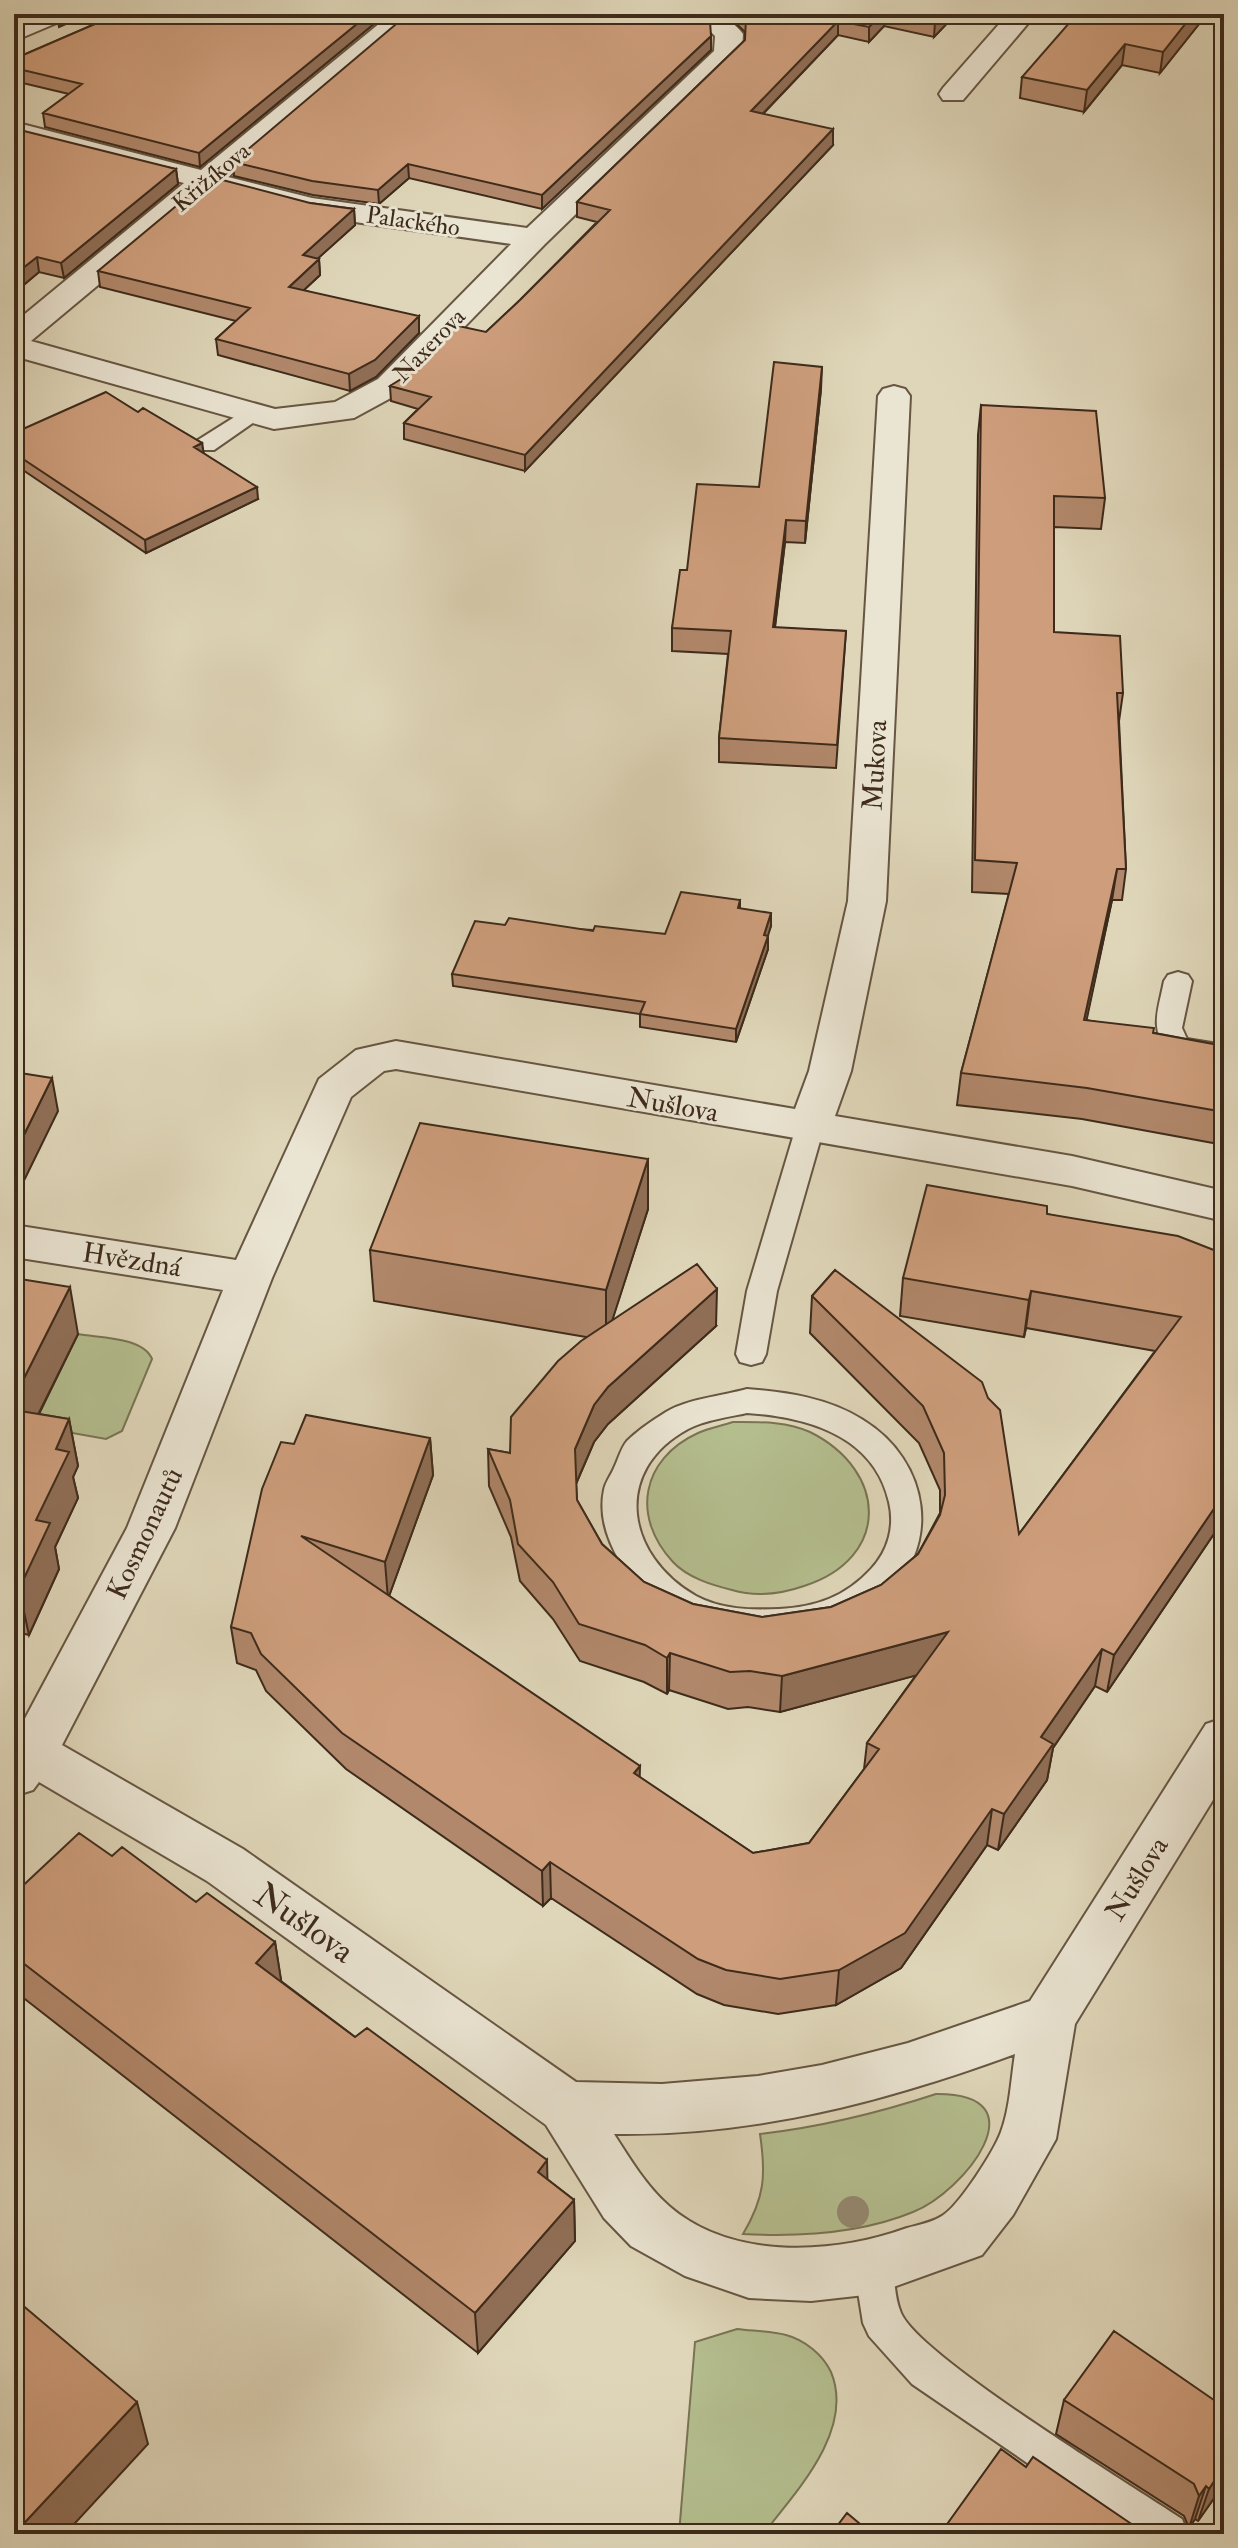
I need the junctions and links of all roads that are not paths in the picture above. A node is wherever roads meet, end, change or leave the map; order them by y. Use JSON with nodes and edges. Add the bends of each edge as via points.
{"nodes":[{"id":1,"x":407,"y":14,"type":"edge"},
{"id":2,"x":685,"y":14,"type":"edge"},
{"id":3,"x":1023,"y":14,"type":"edge"},
{"id":4,"x":14,"y":21,"type":"edge"},
{"id":5,"x":68,"y":25,"type":"edge"},
{"id":6,"x":94,"y":25,"type":"edge"},
{"id":7,"x":35,"y":27,"type":"junction"},
{"id":8,"x":14,"y":35,"type":"edge"},
{"id":9,"x":14,"y":60,"type":"edge"},
{"id":10,"x":953,"y":94,"type":"dead end"},
{"id":11,"x":14,"y":131,"type":"edge"},
{"id":12,"x":209,"y":179,"type":"junction"},
{"id":13,"x":534,"y":238,"type":"junction"},
{"id":14,"x":14,"y":339,"type":"edge"},
{"id":15,"x":14,"y":346,"type":"edge"},
{"id":16,"x":894,"y":396,"type":"dead end"},
{"id":17,"x":252,"y":413,"type":"junction"},
{"id":18,"x":206,"y":445,"type":"dead end"},
{"id":19,"x":1178,"y":981,"type":"dead end"},
{"id":20,"x":1224,"y":1054,"type":"edge"},
{"id":21,"x":810,"y":1127,"type":"junction"},
{"id":22,"x":1224,"y":1206,"type":"edge"},
{"id":23,"x":14,"y":1241,"type":"edge"},
{"id":24,"x":250,"y":1278,"type":"junction"},
{"id":25,"x":749,"y":1376,"type":"junction"},
{"id":26,"x":1224,"y":1739,"type":"edge"},
{"id":27,"x":23,"y":1766,"type":"edge"},
{"id":28,"x":1049,"y":2018,"type":"junction"},
{"id":29,"x":566,"y":2107,"type":"junction"},
{"id":30,"x":874,"y":2267,"type":"junction"},
{"id":31,"x":1167,"y":2534,"type":"edge"}],
"edges":[{"from":1,"to":12,"type":"street","name":"Křižíkova"},
{"from":2,"to":13,"type":"street","name":"Naxerova","via":[[721,26],[729,34],[728,53]]},
{"from":3,"to":10,"type":"street"},
{"from":4,"to":7,"type":"lane"},
{"from":5,"to":6,"type":"street"},
{"from":5,"to":7,"type":"lane"},
{"from":5,"to":9,"type":"street"},
{"from":7,"to":8,"type":"lane"},
{"from":11,"to":12,"type":"street","name":"Palackého"},
{"from":12,"to":13,"type":"street","name":"Palackého","via":[[312,207]]},
{"from":12,"to":14,"type":"street","name":"Křižíkova"},
{"from":13,"to":17,"type":"street","name":"Naxerova","via":[[389,386],[343,411],[274,419]]},
{"from":15,"to":17,"type":"street","name":"Naxerova"},
{"from":16,"to":21,"type":"street","name":"Mukova","via":[[867,901],[830,1071]]},
{"from":17,"to":18,"type":"lane"},
{"from":19,"to":20,"type":"lane","via":[[1168,1028],[1177,1047]]},
{"from":21,"to":22,"type":"street","name":"Nušlova","via":[[1072,1171]]},
{"from":21,"to":24,"type":"street","name":"Nušlova","via":[[396,1055],[371,1060],[334,1089]]},
{"from":21,"to":25,"type":"lane","via":[[762,1291]]},
{"from":23,"to":24,"type":"street","name":"Hvězdná"},
{"from":24,"to":27,"type":"street","name":"Kosmonautů","via":[[151,1528]]},
{"from":25,"to":25,"type":"lane","via":[[708,1408],[674,1422],[636,1455],[621,1483],[619,1529],[633,1561],[659,1589],[715,1618],[777,1625],[811,1620],[870,1592],[898,1558],[908,1520],[900,1481],[875,1444],[848,1425],[800,1406]]},
{"from":26,"to":28,"type":"street","name":"Nušlova"},
{"from":27,"to":29,"type":"street","name":"Nušlova","via":[[101,1790],[225,1865]]},
{"from":28,"to":29,"type":"street","via":[[823,2090],[645,2111]]},
{"from":28,"to":30,"type":"street","via":[[1028,2139],[993,2197],[962,2236]]},
{"from":29,"to":30,"type":"street","via":[[624,2199],[651,2227],[705,2257],[749,2271],[811,2274]]},
{"from":30,"to":31,"type":"lane","via":[[883,2323],[926,2370]]}]}
